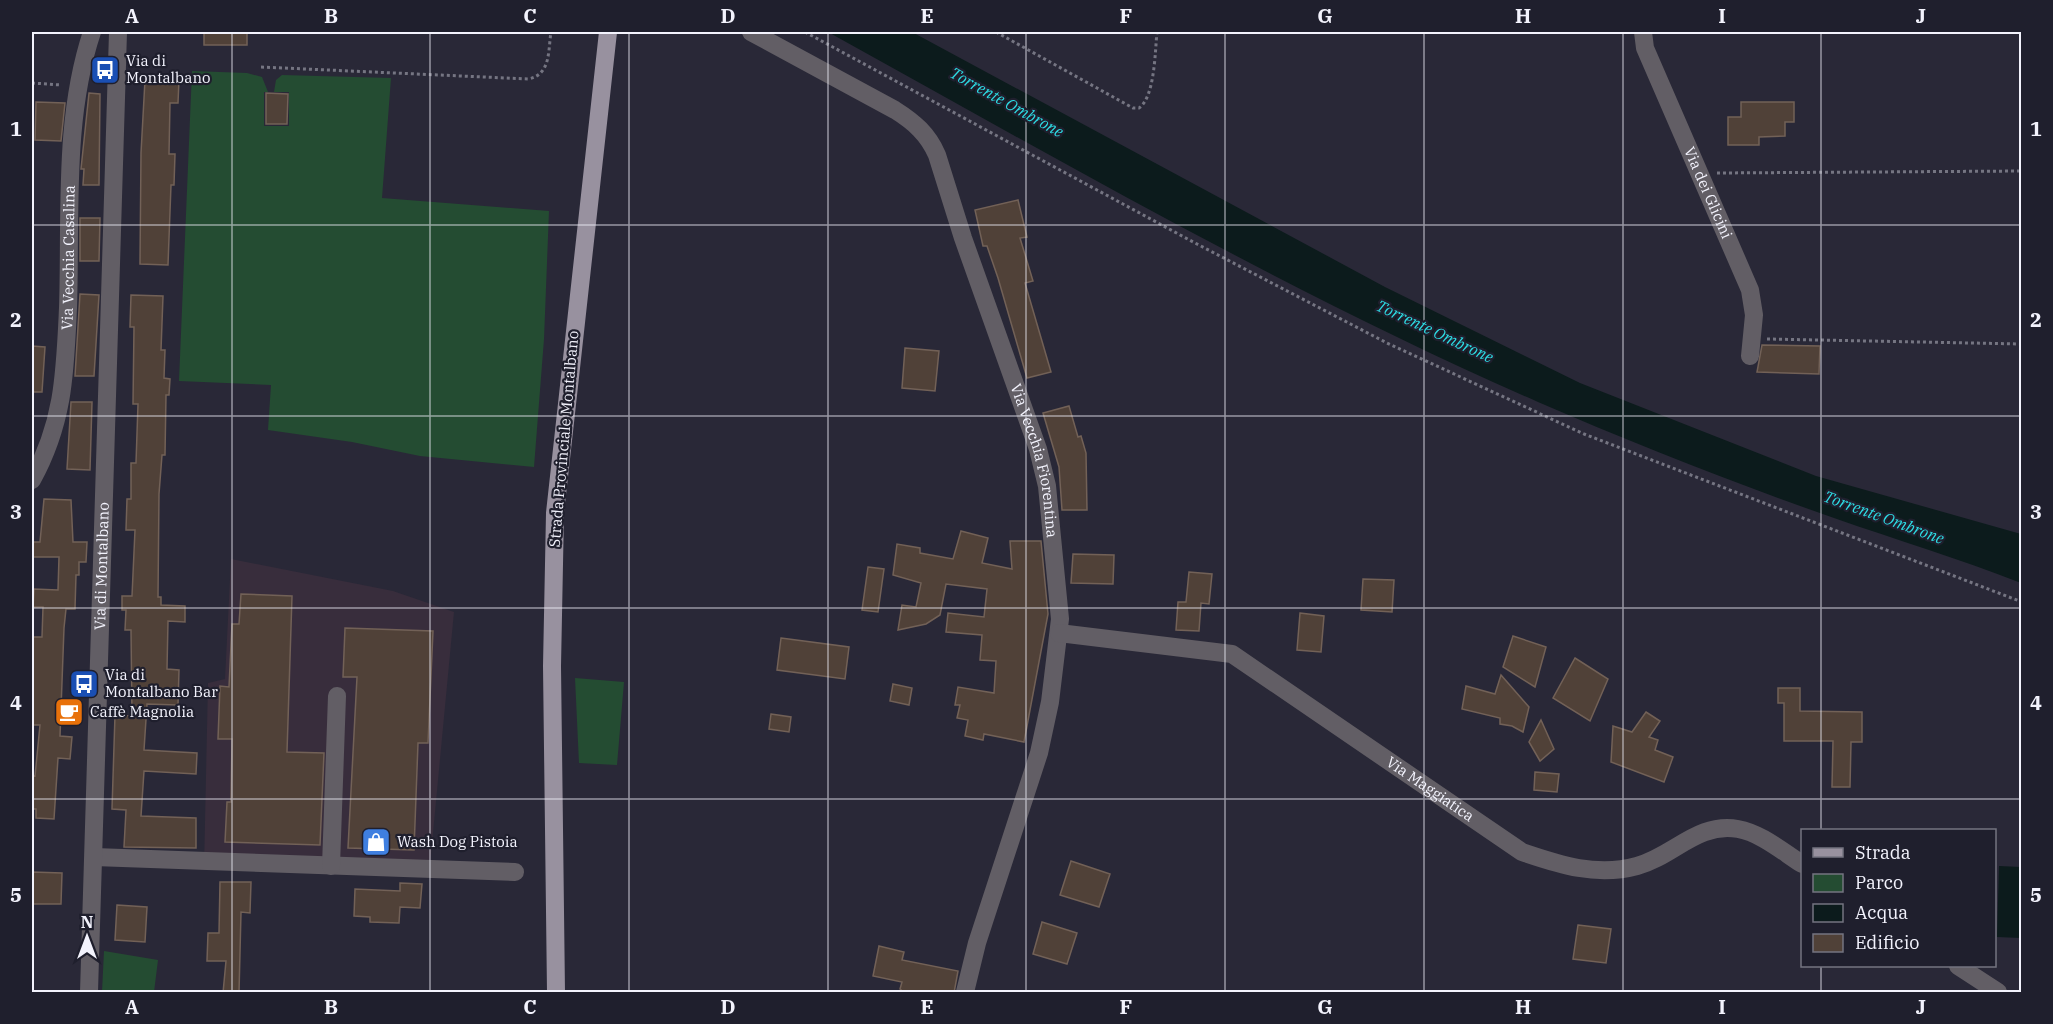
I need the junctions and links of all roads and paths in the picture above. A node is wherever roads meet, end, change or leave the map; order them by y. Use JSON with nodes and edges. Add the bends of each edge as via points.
{"nodes":[{"id":1,"x":92,"y":32,"type":"edge"},
{"id":2,"x":118,"y":32,"type":"edge"},
{"id":3,"x":551,"y":32,"type":"edge"},
{"id":4,"x":608,"y":32,"type":"edge"},
{"id":5,"x":751,"y":32,"type":"edge"},
{"id":6,"x":805,"y":32,"type":"edge"},
{"id":7,"x":996,"y":32,"type":"edge"},
{"id":8,"x":1157,"y":32,"type":"edge"},
{"id":9,"x":1643,"y":32,"type":"edge"},
{"id":10,"x":261,"y":67,"type":"dead end"},
{"id":11,"x":32,"y":83,"type":"edge"},
{"id":12,"x":78,"y":87,"type":"junction"},
{"id":13,"x":2022,"y":171,"type":"edge"},
{"id":14,"x":1701,"y":173,"type":"junction"},
{"id":15,"x":1754,"y":338,"type":"junction"},
{"id":16,"x":2022,"y":344,"type":"edge"},
{"id":17,"x":1750,"y":357,"type":"dead end"},
{"id":18,"x":32,"y":480,"type":"edge"},
{"id":19,"x":2022,"y":602,"type":"edge"},
{"id":20,"x":1059,"y":633,"type":"junction"},
{"id":21,"x":337,"y":696,"type":"dead end"},
{"id":22,"x":94,"y":857,"type":"junction"},
{"id":23,"x":1801,"y":863,"type":"edge"},
{"id":24,"x":331,"y":866,"type":"junction"},
{"id":25,"x":515,"y":872,"type":"dead end"},
{"id":26,"x":1959,"y":967,"type":"edge"},
{"id":27,"x":89,"y":993,"type":"edge"},
{"id":28,"x":556,"y":993,"type":"edge"},
{"id":29,"x":965,"y":993,"type":"edge"},
{"id":30,"x":1998,"y":993,"type":"edge"}],
"edges":[{"from":1,"to":12,"type":"street","name":"Via Vecchia Casalina"},
{"from":2,"to":22,"type":"street","name":"Via di Montalbano"},
{"from":3,"to":10,"type":"path","via":[[546,67],[539,76],[528,79]]},
{"from":4,"to":28,"type":"main road","name":"Strada Provinciale Montalbano","via":[[555,513],[552,677]]},
{"from":5,"to":20,"type":"street","name":"Via Vecchia Fiorentina","via":[[908,118],[933,146],[1038,448],[1047,486]]},
{"from":6,"to":19,"type":"path","via":[[1388,343],[1584,434]]},
{"from":7,"to":8,"type":"path","via":[[1133,108],[1144,105],[1150,92]]},
{"from":9,"to":14,"type":"street","name":"Via dei Glicini","via":[[1645,48]]},
{"from":11,"to":12,"type":"path"},
{"from":12,"to":18,"type":"street","name":"Via Vecchia Casalina","via":[[63,384],[56,427]]},
{"from":13,"to":14,"type":"path"},
{"from":14,"to":15,"type":"street","name":"Via dei Glicini","via":[[1750,290]]},
{"from":15,"to":16,"type":"path"},
{"from":15,"to":17,"type":"street","name":"Via dei Glicini"},
{"from":20,"to":23,"type":"street","name":"Via Maggiatica","via":[[1232,654],[1522,852],[1559,865],[1599,871],[1639,865],[1703,832],[1723,828],[1749,832]]},
{"from":20,"to":29,"type":"street","name":"Via Vecchia Fiorentina","via":[[1039,753],[977,943]]},
{"from":21,"to":24,"type":"street"},
{"from":22,"to":24,"type":"street"},
{"from":22,"to":27,"type":"street","name":"Via di Montalbano"},
{"from":24,"to":25,"type":"street"},
{"from":26,"to":30,"type":"street"}]}
